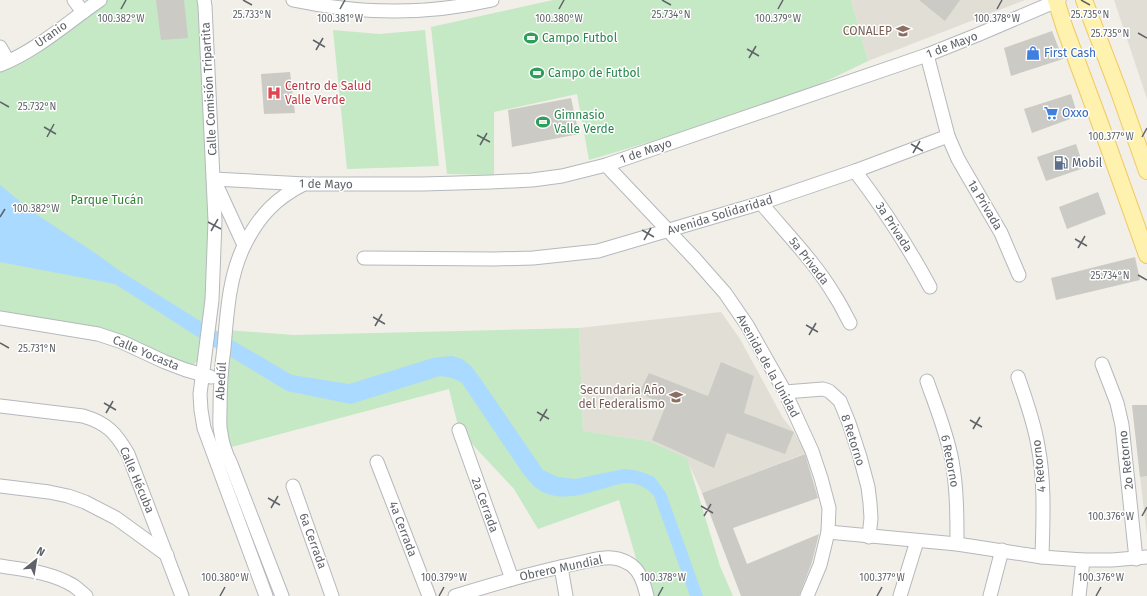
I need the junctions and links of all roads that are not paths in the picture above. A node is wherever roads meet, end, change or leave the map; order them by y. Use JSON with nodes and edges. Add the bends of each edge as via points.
{"nodes":[{"id":1,"x":74,"y":0,"type":"edge"},
{"id":2,"x":100,"y":0,"type":"edge"},
{"id":3,"x":204,"y":0,"type":"edge"},
{"id":4,"x":293,"y":0,"type":"edge"},
{"id":5,"x":492,"y":0,"type":"edge"},
{"id":6,"x":1057,"y":0,"type":"edge"},
{"id":7,"x":1084,"y":0,"type":"edge"},
{"id":8,"x":83,"y":12,"type":"junction"},
{"id":9,"x":0,"y":47,"type":"edge"},
{"id":10,"x":926,"y":54,"type":"junction"},
{"id":11,"x":4,"y":63,"type":"edge"},
{"id":12,"x":948,"y":136,"type":"junction"},
{"id":13,"x":606,"y":165,"type":"junction"},
{"id":14,"x":854,"y":171,"type":"junction"},
{"id":15,"x":1147,"y":171,"type":"edge"},
{"id":16,"x":214,"y":179,"type":"junction"},
{"id":17,"x":305,"y":184,"type":"junction"},
{"id":18,"x":761,"y":203,"type":"junction"},
{"id":19,"x":669,"y":230,"type":"junction"},
{"id":20,"x":244,"y":245,"type":"junction"},
{"id":21,"x":1147,"y":255,"type":"edge"},
{"id":22,"x":364,"y":258,"type":"dead end"},
{"id":23,"x":1019,"y":275,"type":"dead end"},
{"id":24,"x":930,"y":287,"type":"dead end"},
{"id":25,"x":0,"y":318,"type":"edge"},
{"id":26,"x":850,"y":323,"type":"dead end"},
{"id":27,"x":1102,"y":364,"type":"dead end"},
{"id":28,"x":202,"y":375,"type":"junction"},
{"id":29,"x":1018,"y":377,"type":"dead end"},
{"id":30,"x":220,"y":378,"type":"junction"},
{"id":31,"x":927,"y":381,"type":"dead end"},
{"id":32,"x":786,"y":392,"type":"junction"},
{"id":33,"x":0,"y":406,"type":"edge"},
{"id":34,"x":459,"y":430,"type":"dead end"},
{"id":35,"x":377,"y":462,"type":"dead end"},
{"id":36,"x":0,"y":486,"type":"edge"},
{"id":37,"x":293,"y":486,"type":"dead end"},
{"id":38,"x":828,"y":532,"type":"junction"},
{"id":39,"x":869,"y":537,"type":"junction"},
{"id":40,"x":917,"y":541,"type":"junction"},
{"id":41,"x":957,"y":544,"type":"junction"},
{"id":42,"x":1002,"y":550,"type":"junction"},
{"id":43,"x":167,"y":555,"type":"junction"},
{"id":44,"x":1042,"y":557,"type":"junction"},
{"id":45,"x":1141,"y":558,"type":"edge"},
{"id":46,"x":1083,"y":560,"type":"junction"},
{"id":47,"x":0,"y":566,"type":"edge"},
{"id":48,"x":561,"y":567,"type":"junction"},
{"id":49,"x":512,"y":579,"type":"junction"},
{"id":50,"x":479,"y":592,"type":"edge"},
{"id":51,"x":86,"y":596,"type":"edge"},
{"id":52,"x":182,"y":596,"type":"edge"},
{"id":53,"x":266,"y":596,"type":"edge"},
{"id":54,"x":282,"y":596,"type":"edge"},
{"id":55,"x":332,"y":596,"type":"edge"},
{"id":56,"x":429,"y":596,"type":"edge"},
{"id":57,"x":455,"y":596,"type":"edge"},
{"id":58,"x":566,"y":596,"type":"edge"},
{"id":59,"x":648,"y":596,"type":"edge"},
{"id":60,"x":808,"y":596,"type":"edge"},
{"id":61,"x":900,"y":596,"type":"edge"},
{"id":62,"x":990,"y":596,"type":"edge"},
{"id":63,"x":1078,"y":596,"type":"edge"}],
"edges":[{"from":1,"to":8,"type":"street"},
{"from":2,"to":8,"type":"street","name":"Uranio"},
{"from":3,"to":16,"type":"street","name":"Calle Comisión Tripartita"},
{"from":4,"to":5,"type":"street","via":[[346,8],[391,11],[432,9]]},
{"from":6,"to":10,"type":"street","name":"1 de Mayo"},
{"from":6,"to":21,"type":"main road","via":[[1064,29]]},
{"from":7,"to":15,"type":"main road"},
{"from":8,"to":11,"type":"street","name":"Uranio"},
{"from":9,"to":11,"type":"street"},
{"from":10,"to":12,"type":"street","name":"1a Privada"},
{"from":10,"to":13,"type":"street","name":"1 de Mayo"},
{"from":12,"to":14,"type":"street","name":"Avenida Solidaridad"},
{"from":12,"to":23,"type":"street","name":"1a Privada","via":[[958,159],[1001,232]]},
{"from":13,"to":17,"type":"street","name":"1 de Mayo","via":[[562,176],[532,180],[423,184]]},
{"from":13,"to":19,"type":"street","name":"Avenida de la Unidad"},
{"from":14,"to":18,"type":"street","name":"Avenida Solidaridad"},
{"from":14,"to":24,"type":"street","name":"3a Privada","via":[[900,234]]},
{"from":16,"to":17,"type":"street","name":"1 de Mayo"},
{"from":16,"to":20,"type":"street"},
{"from":16,"to":28,"type":"street","name":"Abedúl","via":[[212,300]]},
{"from":17,"to":20,"type":"street","name":"Abedúl","via":[[290,191],[270,208]]},
{"from":18,"to":19,"type":"street","name":"Avenida Solidaridad"},
{"from":18,"to":26,"type":"street","name":"5a Privada","via":[[823,277]]},
{"from":19,"to":22,"type":"street","name":"Avenida Solidaridad","via":[[598,250],[556,256]]},
{"from":19,"to":32,"type":"street","name":"Avenida de la Unidad","via":[[725,293]]},
{"from":20,"to":30,"type":"street","name":"Abedúl","via":[[229,300]]},
{"from":25,"to":28,"type":"street","name":"Calle Yocasta","via":[[98,334]]},
{"from":27,"to":45,"type":"street","name":"2o Retorno","via":[[1122,425]]},
{"from":28,"to":30,"type":"street","name":"Calle Yocasta"},
{"from":28,"to":53,"type":"street","name":"Abedúl","via":[[200,394],[204,428]]},
{"from":29,"to":44,"type":"street","name":"4 Retorno","via":[[1034,424],[1042,474]]},
{"from":30,"to":54,"type":"street","name":"Abedúl","via":[[220,431],[224,449]]},
{"from":31,"to":41,"type":"street","name":"6 Retorno","via":[[946,433],[952,459],[956,488]]},
{"from":32,"to":38,"type":"street","name":"Avenida de la Unidad","via":[[822,478],[829,508]]},
{"from":32,"to":39,"type":"street","name":"8 Retorno","via":[[823,389],[835,395],[840,401],[868,487],[871,518]]},
{"from":33,"to":43,"type":"street","name":"Calle Hécuba","via":[[83,416],[96,420],[109,429],[120,440],[128,454]]},
{"from":34,"to":49,"type":"street","name":"2a Cerrada"},
{"from":35,"to":56,"type":"street","name":"4a Cerrada"},
{"from":36,"to":43,"type":"street","via":[[49,492],[85,502],[116,518]]},
{"from":37,"to":55,"type":"street","name":"6a Cerrada"},
{"from":38,"to":39,"type":"street"},
{"from":38,"to":60,"type":"street","name":"Avenida de la Unidad","via":[[820,565]]},
{"from":39,"to":40,"type":"street"},
{"from":40,"to":41,"type":"street"},
{"from":40,"to":61,"type":"street"},
{"from":41,"to":42,"type":"street"},
{"from":42,"to":44,"type":"street"},
{"from":42,"to":62,"type":"street"},
{"from":43,"to":52,"type":"street","name":"Calle Hécuba"},
{"from":44,"to":46,"type":"street"},
{"from":45,"to":46,"type":"street"},
{"from":46,"to":63,"type":"street"},
{"from":47,"to":51,"type":"street","via":[[58,578]]},
{"from":48,"to":49,"type":"street","name":"Obrero Mundial"},
{"from":48,"to":58,"type":"street"},
{"from":48,"to":59,"type":"street","name":"Obrero Mundial","via":[[605,558],[618,559],[629,563],[637,570]]},
{"from":49,"to":50,"type":"street","name":"Obrero Mundial"},
{"from":50,"to":57,"type":"street","name":"Obrero Mundial"}]}
